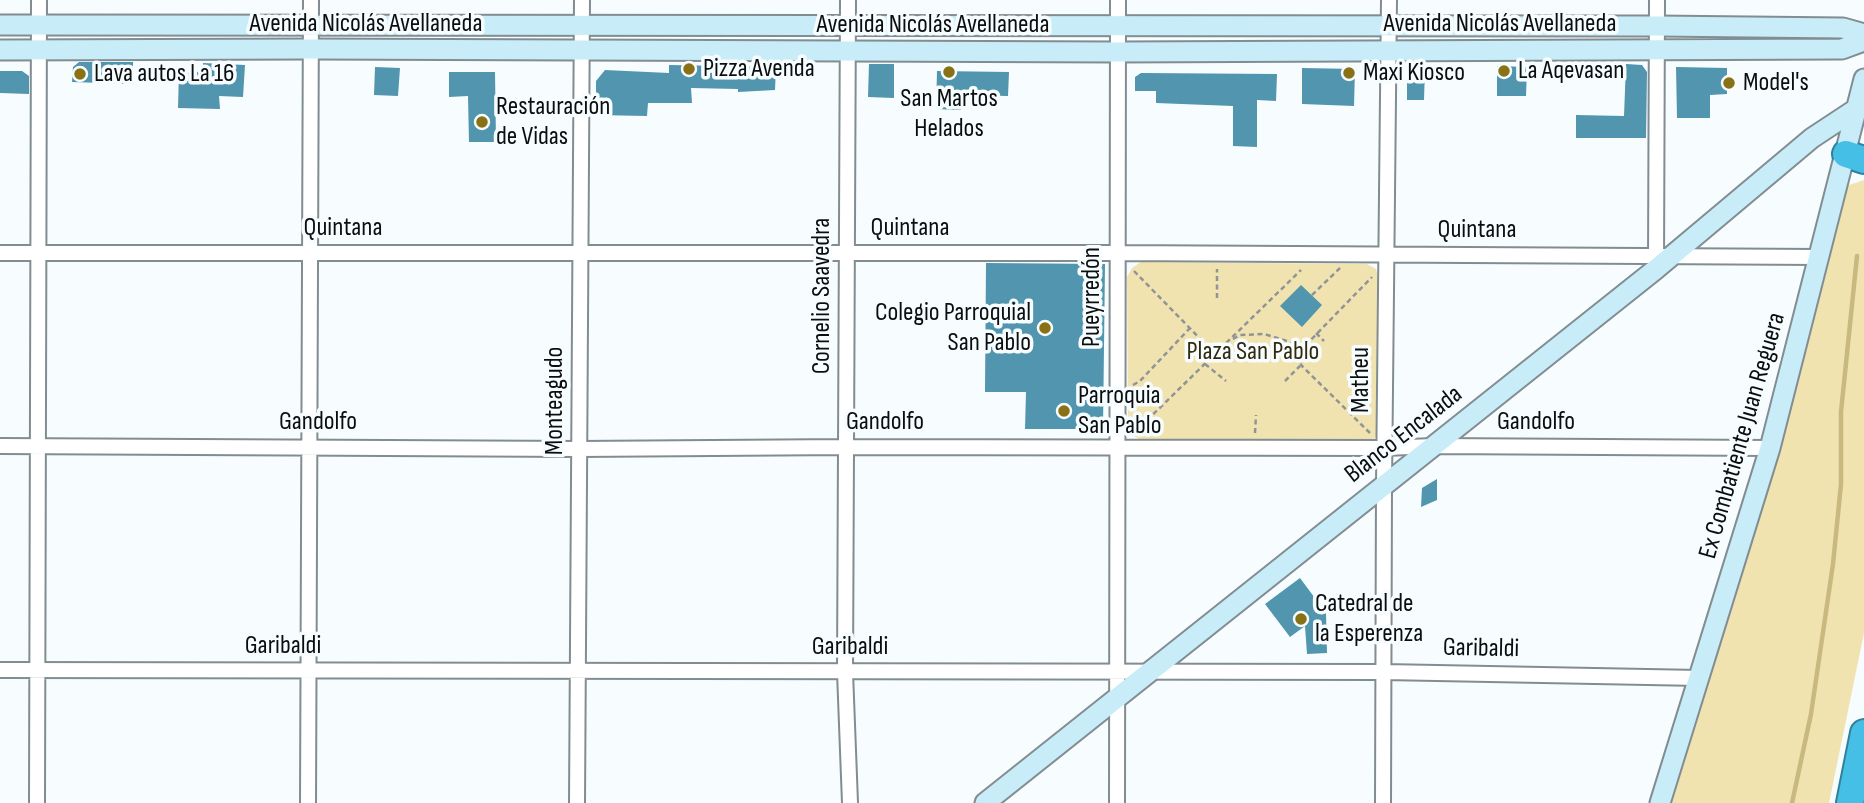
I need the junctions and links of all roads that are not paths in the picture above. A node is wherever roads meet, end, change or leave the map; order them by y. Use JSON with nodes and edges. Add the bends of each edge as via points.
{"nodes":[{"id":1,"x":39,"y":0,"type":"edge"},
{"id":2,"x":311,"y":0,"type":"edge"},
{"id":3,"x":582,"y":0,"type":"edge"},
{"id":4,"x":848,"y":0,"type":"edge"},
{"id":5,"x":1118,"y":0,"type":"edge"},
{"id":6,"x":1389,"y":0,"type":"edge"},
{"id":7,"x":1657,"y":0,"type":"edge"},
{"id":8,"x":0,"y":25,"type":"edge"},
{"id":9,"x":39,"y":25,"type":"junction"},
{"id":10,"x":311,"y":26,"type":"junction"},
{"id":11,"x":582,"y":26,"type":"junction"},
{"id":12,"x":1657,"y":26,"type":"junction"},
{"id":13,"x":847,"y":27,"type":"junction"},
{"id":14,"x":1118,"y":27,"type":"junction"},
{"id":15,"x":1388,"y":28,"type":"junction"},
{"id":16,"x":1864,"y":34,"type":"edge"},
{"id":17,"x":1864,"y":41,"type":"edge"},
{"id":18,"x":311,"y":49,"type":"junction"},
{"id":19,"x":1657,"y":49,"type":"junction"},
{"id":20,"x":1389,"y":50,"type":"junction"},
{"id":21,"x":0,"y":51,"type":"edge"},
{"id":22,"x":39,"y":51,"type":"junction"},
{"id":23,"x":582,"y":51,"type":"junction"},
{"id":24,"x":847,"y":51,"type":"junction"},
{"id":25,"x":1117,"y":52,"type":"junction"},
{"id":26,"x":1864,"y":79,"type":"edge"},
{"id":27,"x":1856,"y":108,"type":"junction"},
{"id":28,"x":1855,"y":157,"type":"edge"},
{"id":29,"x":0,"y":253,"type":"edge"},
{"id":30,"x":38,"y":253,"type":"junction"},
{"id":31,"x":310,"y":253,"type":"junction"},
{"id":32,"x":581,"y":253,"type":"junction"},
{"id":33,"x":846,"y":253,"type":"junction"},
{"id":34,"x":1116,"y":253,"type":"junction"},
{"id":35,"x":1820,"y":257,"type":"junction"},
{"id":36,"x":1386,"y":258,"type":"junction"},
{"id":37,"x":1661,"y":260,"type":"junction"},
{"id":38,"x":0,"y":446,"type":"edge"},
{"id":39,"x":38,"y":446,"type":"junction"},
{"id":40,"x":310,"y":446,"type":"junction"},
{"id":41,"x":1433,"y":446,"type":"junction"},
{"id":42,"x":846,"y":447,"type":"junction"},
{"id":43,"x":1385,"y":448,"type":"junction"},
{"id":44,"x":1769,"y":448,"type":"junction"},
{"id":45,"x":579,"y":449,"type":"junction"},
{"id":46,"x":1118,"y":449,"type":"junction"},
{"id":47,"x":1384,"y":485,"type":"junction"},
{"id":48,"x":0,"y":670,"type":"edge"},
{"id":49,"x":37,"y":670,"type":"junction"},
{"id":50,"x":309,"y":671,"type":"junction"},
{"id":51,"x":578,"y":671,"type":"junction"},
{"id":52,"x":845,"y":672,"type":"junction"},
{"id":53,"x":1117,"y":672,"type":"junction"},
{"id":54,"x":1149,"y":672,"type":"junction"},
{"id":55,"x":1384,"y":672,"type":"junction"},
{"id":56,"x":1700,"y":678,"type":"junction"},
{"id":57,"x":1117,"y":697,"type":"junction"},
{"id":58,"x":1864,"y":733,"type":"edge"},
{"id":59,"x":37,"y":803,"type":"edge"},
{"id":60,"x":308,"y":803,"type":"edge"},
{"id":61,"x":577,"y":803,"type":"edge"},
{"id":62,"x":850,"y":803,"type":"edge"},
{"id":63,"x":985,"y":803,"type":"edge"},
{"id":64,"x":1117,"y":803,"type":"edge"},
{"id":65,"x":1383,"y":803,"type":"edge"},
{"id":66,"x":1660,"y":803,"type":"edge"},
{"id":67,"x":1850,"y":803,"type":"edge"}],
"edges":[{"from":1,"to":9,"type":"street"},
{"from":2,"to":10,"type":"street"},
{"from":3,"to":11,"type":"street","name":"Monteagudo"},
{"from":4,"to":13,"type":"street","name":"Cornelio Saavedra"},
{"from":5,"to":14,"type":"street","name":"Pueyrredón"},
{"from":6,"to":15,"type":"street","name":"Matheu"},
{"from":7,"to":12,"type":"street"},
{"from":8,"to":9,"type":"main road","name":"Avenida Nicolás Avellaneda"},
{"from":9,"to":10,"type":"main road","name":"Avenida Nicolás Avellaneda"},
{"from":9,"to":22,"type":"street"},
{"from":10,"to":11,"type":"main road","name":"Avenida Nicolás Avellaneda"},
{"from":10,"to":18,"type":"street"},
{"from":11,"to":13,"type":"main road","name":"Avenida Nicolás Avellaneda"},
{"from":11,"to":23,"type":"street","name":"Monteagudo"},
{"from":12,"to":15,"type":"main road","name":"Avenida Nicolás Avellaneda"},
{"from":12,"to":16,"type":"main road","name":"Avenida Nicolás Avellaneda","via":[[1843,28]]},
{"from":12,"to":19,"type":"street"},
{"from":13,"to":14,"type":"main road","name":"Avenida Nicolás Avellaneda"},
{"from":13,"to":24,"type":"street","name":"Cornelio Saavedra"},
{"from":14,"to":15,"type":"main road","name":"Avenida Nicolás Avellaneda"},
{"from":14,"to":25,"type":"street","name":"Pueyrredón"},
{"from":15,"to":20,"type":"street","name":"Matheu"},
{"from":17,"to":19,"type":"main road","name":"Avenida Nicolás Avellaneda","via":[[1842,49]]},
{"from":18,"to":22,"type":"main road","name":"Avenida Nicolás Avellaneda"},
{"from":18,"to":23,"type":"main road","name":"Avenida Nicolás Avellaneda"},
{"from":18,"to":31,"type":"street"},
{"from":19,"to":20,"type":"main road","name":"Avenida Nicolás Avellaneda"},
{"from":19,"to":37,"type":"street"},
{"from":20,"to":25,"type":"main road","name":"Avenida Nicolás Avellaneda"},
{"from":20,"to":36,"type":"street","name":"Matheu"},
{"from":21,"to":22,"type":"main road","name":"Avenida Nicolás Avellaneda"},
{"from":22,"to":30,"type":"street"},
{"from":23,"to":24,"type":"main road","name":"Avenida Nicolás Avellaneda"},
{"from":23,"to":32,"type":"street","name":"Monteagudo"},
{"from":24,"to":25,"type":"main road","name":"Avenida Nicolás Avellaneda"},
{"from":24,"to":33,"type":"street","name":"Cornelio Saavedra"},
{"from":25,"to":34,"type":"street","name":"Pueyrredón"},
{"from":26,"to":27,"type":"main road","name":"Ex Combatiente Juan Reguera"},
{"from":27,"to":28,"type":"main road","name":"Ex Combatiente Juan Reguera"},
{"from":27,"to":37,"type":"main road","name":"Blanco Encalada"},
{"from":28,"to":35,"type":"main road","name":"Ex Combatiente Juan Reguera"},
{"from":29,"to":30,"type":"street","name":"Quintana"},
{"from":30,"to":31,"type":"street","name":"Quintana"},
{"from":30,"to":39,"type":"street"},
{"from":31,"to":32,"type":"street","name":"Quintana"},
{"from":31,"to":40,"type":"street"},
{"from":32,"to":33,"type":"street","name":"Quintana"},
{"from":32,"to":45,"type":"street","name":"Monteagudo"},
{"from":33,"to":34,"type":"street","name":"Quintana"},
{"from":33,"to":42,"type":"street","name":"Cornelio Saavedra"},
{"from":34,"to":36,"type":"street","name":"Quintana"},
{"from":34,"to":46,"type":"street","name":"Pueyrredón"},
{"from":35,"to":37,"type":"street","name":"Quintana"},
{"from":35,"to":44,"type":"main road","name":"Ex Combatiente Juan Reguera"},
{"from":36,"to":37,"type":"street","name":"Quintana"},
{"from":36,"to":43,"type":"street","name":"Matheu"},
{"from":37,"to":41,"type":"main road","name":"Blanco Encalada"},
{"from":38,"to":39,"type":"street","name":"Gandolfo"},
{"from":39,"to":40,"type":"street","name":"Gandolfo"},
{"from":39,"to":49,"type":"street"},
{"from":40,"to":45,"type":"street","name":"Gandolfo"},
{"from":40,"to":50,"type":"street"},
{"from":41,"to":43,"type":"street","name":"Gandolfo"},
{"from":41,"to":44,"type":"street","name":"Gandolfo"},
{"from":41,"to":47,"type":"main road","name":"Blanco Encalada"},
{"from":42,"to":45,"type":"street","name":"Gandolfo"},
{"from":42,"to":46,"type":"street","name":"Gandolfo"},
{"from":42,"to":52,"type":"street","name":"Cornelio Saavedra"},
{"from":43,"to":46,"type":"street","name":"Gandolfo"},
{"from":43,"to":47,"type":"street","name":"Matheu"},
{"from":44,"to":56,"type":"main road","name":"Ex Combatiente Juan Reguera"},
{"from":45,"to":51,"type":"street","name":"Monteagudo"},
{"from":46,"to":53,"type":"street","name":"Pueyrredón"},
{"from":47,"to":54,"type":"main road","name":"Blanco Encalada"},
{"from":47,"to":55,"type":"street","name":"Matheu"},
{"from":48,"to":49,"type":"street","name":"Garibaldi"},
{"from":49,"to":50,"type":"street","name":"Garibaldi"},
{"from":49,"to":59,"type":"street"},
{"from":50,"to":51,"type":"street","name":"Garibaldi"},
{"from":50,"to":60,"type":"street"},
{"from":51,"to":52,"type":"street","name":"Garibaldi"},
{"from":51,"to":61,"type":"street","name":"Monteagudo"},
{"from":52,"to":53,"type":"street","name":"Garibaldi"},
{"from":52,"to":62,"type":"street","name":"Cornelio Saavedra"},
{"from":53,"to":54,"type":"street","name":"Garibaldi"},
{"from":53,"to":57,"type":"street","name":"Pueyrredón"},
{"from":54,"to":55,"type":"street","name":"Garibaldi"},
{"from":54,"to":57,"type":"main road","name":"Blanco Encalada"},
{"from":55,"to":56,"type":"street","name":"Garibaldi"},
{"from":55,"to":65,"type":"street","name":"Matheu"},
{"from":56,"to":66,"type":"main road","name":"Ex Combatiente Juan Reguera"},
{"from":57,"to":63,"type":"main road","name":"Blanco Encalada"},
{"from":57,"to":64,"type":"street","name":"Pueyrredón"},
{"from":58,"to":67,"type":"highway"}]}
